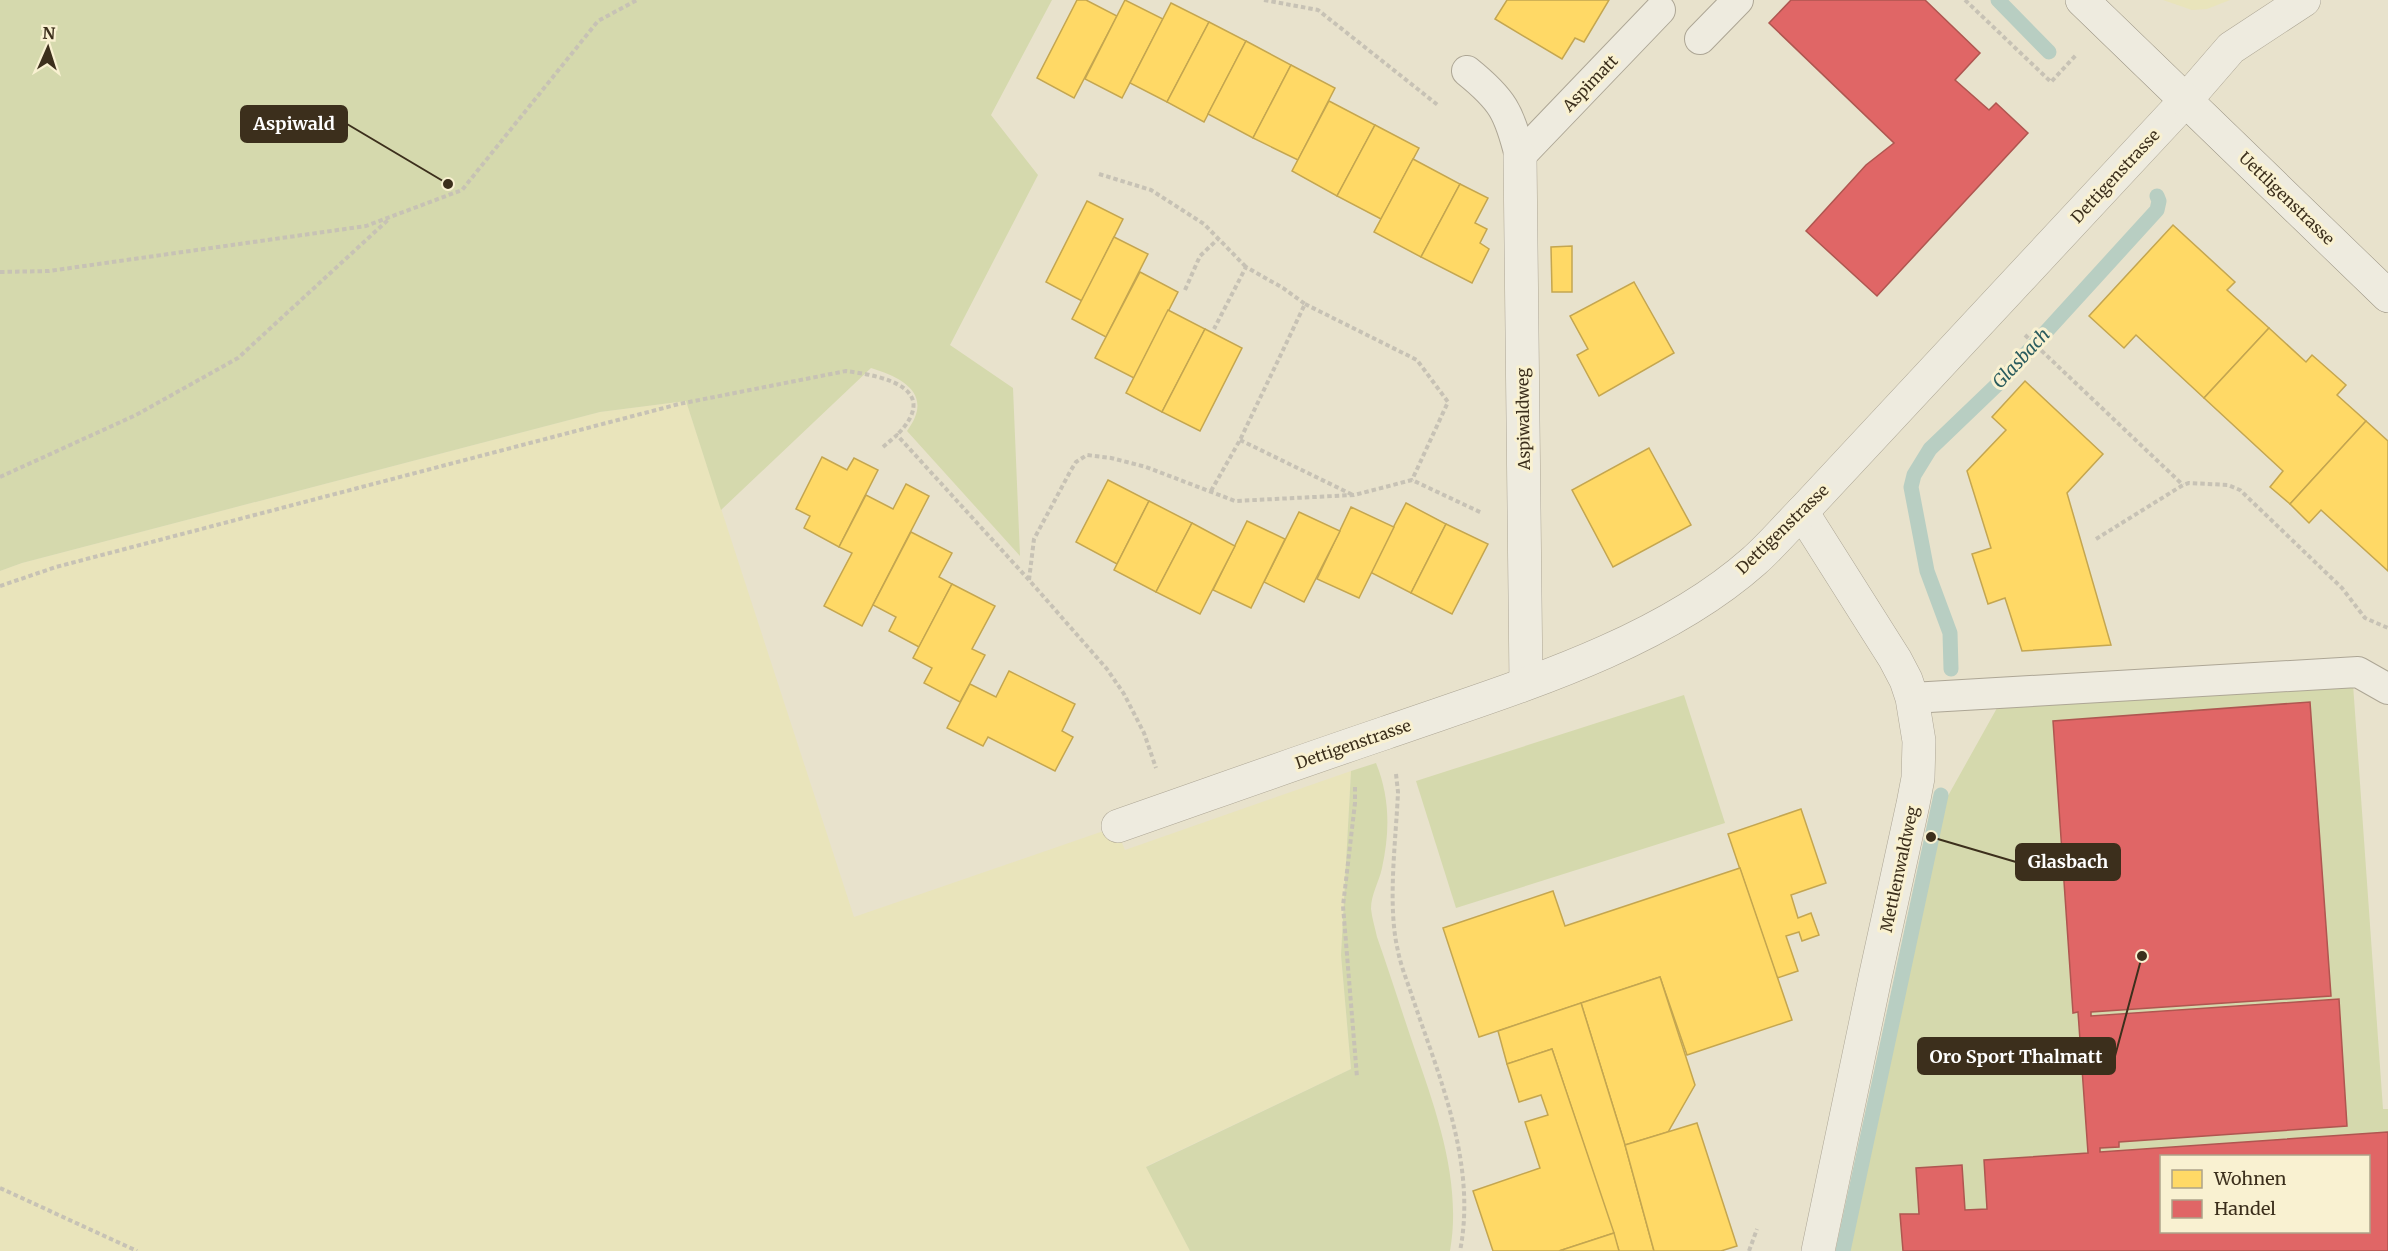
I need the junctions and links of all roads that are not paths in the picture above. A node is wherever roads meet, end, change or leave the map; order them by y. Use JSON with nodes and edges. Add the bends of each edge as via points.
{"nodes":[{"id":1,"x":1738,"y":0,"type":"edge"},
{"id":2,"x":2082,"y":0,"type":"edge"},
{"id":3,"x":2304,"y":0,"type":"edge"},
{"id":4,"x":1660,"y":10,"type":"dead end"},
{"id":5,"x":1700,"y":39,"type":"dead end"},
{"id":6,"x":1467,"y":71,"type":"dead end"},
{"id":7,"x":2186,"y":100,"type":"junction"},
{"id":8,"x":1521,"y":156,"type":"junction"},
{"id":9,"x":2388,"y":296,"type":"edge"},
{"id":10,"x":1802,"y":512,"type":"junction"},
{"id":11,"x":1526,"y":683,"type":"junction"},
{"id":12,"x":2388,"y":689,"type":"edge"},
{"id":13,"x":1912,"y":698,"type":"junction"},
{"id":14,"x":1119,"y":826,"type":"dead end"},
{"id":15,"x":1818,"y":1251,"type":"edge"}],
"edges":[{"from":1,"to":5,"type":"lane"},
{"from":2,"to":7,"type":"street","name":"Uettligenstrasse"},
{"from":3,"to":7,"type":"street","name":"Dettigenstrasse","via":[[2231,48]]},
{"from":4,"to":8,"type":"lane","name":"Aspimatt"},
{"from":6,"to":8,"type":"lane","via":[[1501,103],[1512,123]]},
{"from":7,"to":9,"type":"street","name":"Uettligenstrasse"},
{"from":7,"to":10,"type":"street","name":"Dettigenstrasse"},
{"from":8,"to":11,"type":"street","name":"Aspiwaldweg"},
{"from":10,"to":11,"type":"street","name":"Dettigenstrasse","via":[[1754,561],[1702,600],[1615,648]]},
{"from":10,"to":13,"type":"street","name":"Mettlenwaldweg","via":[[1895,659]]},
{"from":11,"to":14,"type":"street","name":"Dettigenstrasse"},
{"from":12,"to":13,"type":"lane","via":[[2358,672]]},
{"from":13,"to":15,"type":"street","name":"Mettlenwaldweg","via":[[1919,741],[1918,778]]}]}
